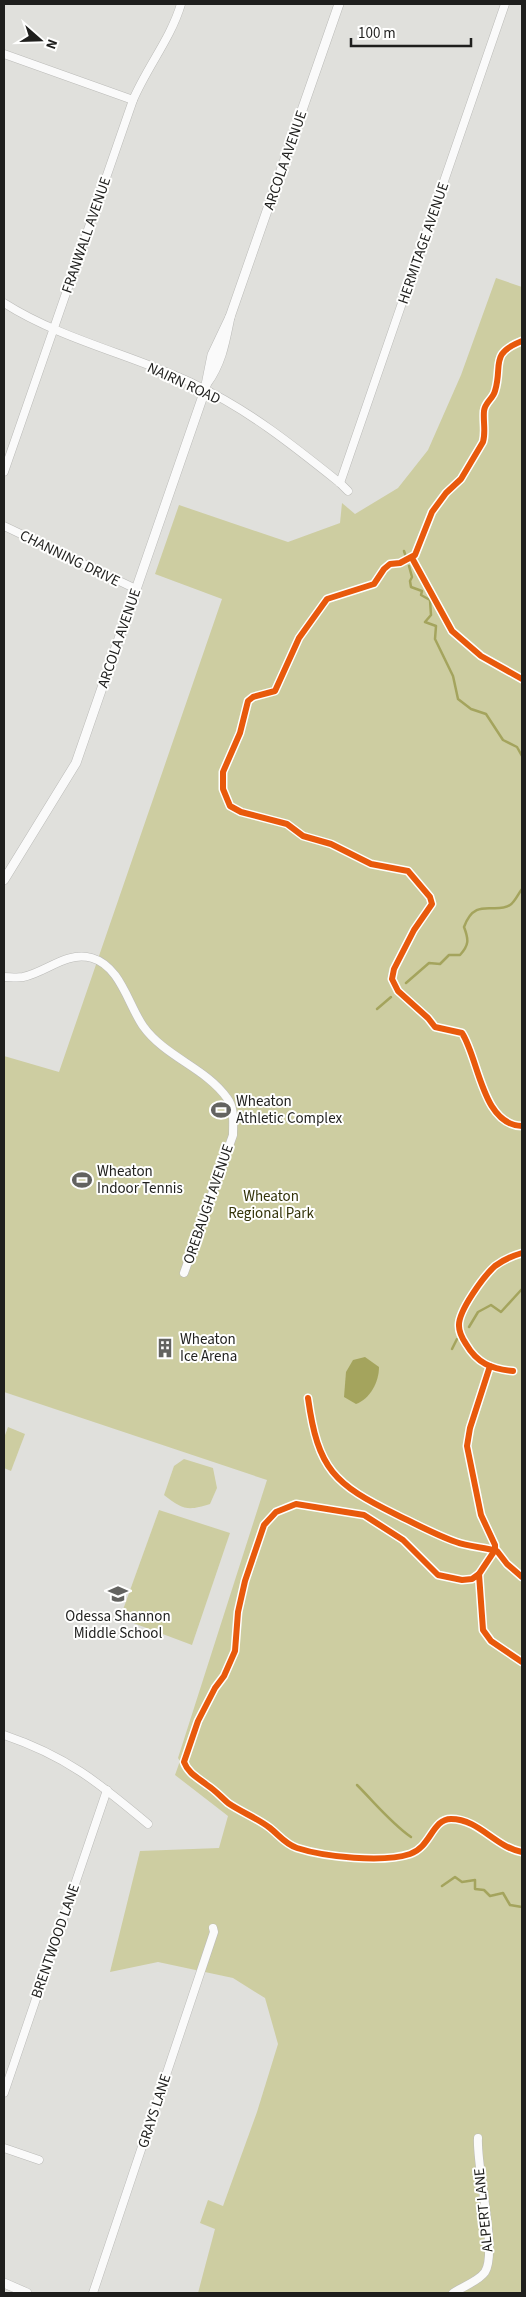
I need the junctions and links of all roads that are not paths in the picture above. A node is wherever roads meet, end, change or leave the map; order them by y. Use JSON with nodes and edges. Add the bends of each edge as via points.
{"nodes":[{"id":1,"x":181,"y":4,"type":"edge"},
{"id":2,"x":339,"y":4,"type":"edge"},
{"id":3,"x":505,"y":4,"type":"edge"},
{"id":4,"x":4,"y":54,"type":"edge"},
{"id":5,"x":133,"y":100,"type":"junction"},
{"id":6,"x":4,"y":303,"type":"edge"},
{"id":7,"x":54,"y":328,"type":"junction"},
{"id":8,"x":205,"y":387,"type":"junction"},
{"id":9,"x":4,"y":472,"type":"edge"},
{"id":10,"x":340,"y":483,"type":"junction"},
{"id":11,"x":348,"y":491,"type":"dead end"},
{"id":12,"x":4,"y":526,"type":"edge"},
{"id":13,"x":136,"y":590,"type":"junction"},
{"id":14,"x":4,"y":880,"type":"edge"},
{"id":15,"x":4,"y":977,"type":"edge"},
{"id":16,"x":184,"y":1273,"type":"dead end"},
{"id":17,"x":4,"y":1735,"type":"edge"},
{"id":18,"x":107,"y":1790,"type":"junction"},
{"id":19,"x":148,"y":1824,"type":"dead end"},
{"id":20,"x":213,"y":1928,"type":"dead end"},
{"id":21,"x":4,"y":2093,"type":"edge"},
{"id":22,"x":478,"y":2138,"type":"dead end"},
{"id":23,"x":4,"y":2148,"type":"edge"},
{"id":24,"x":39,"y":2160,"type":"dead end"},
{"id":25,"x":4,"y":2283,"type":"edge"},
{"id":26,"x":13,"y":2290,"type":"edge"},
{"id":27,"x":27,"y":2293,"type":"edge"},
{"id":28,"x":94,"y":2293,"type":"edge"},
{"id":29,"x":453,"y":2293,"type":"edge"}],
"edges":[{"from":1,"to":5,"type":"street","name":"FRANWALL AVENUE","via":[[176,20]]},
{"from":2,"to":8,"type":"street","name":"ARCOLA AVENUE","via":[[230,317],[221,358]]},
{"from":3,"to":10,"type":"street","name":"HERMITAGE AVENUE"},
{"from":4,"to":5,"type":"street"},
{"from":5,"to":7,"type":"street","name":"FRANWALL AVENUE"},
{"from":6,"to":7,"type":"street","name":"NAIRN ROAD"},
{"from":7,"to":8,"type":"street","name":"NAIRN ROAD"},
{"from":7,"to":9,"type":"street","name":"FRANWALL AVENUE"},
{"from":8,"to":10,"type":"street","name":"NAIRN ROAD","via":[[277,434]]},
{"from":8,"to":13,"type":"street","name":"ARCOLA AVENUE"},
{"from":10,"to":11,"type":"street","name":"NAIRN ROAD"},
{"from":12,"to":13,"type":"street","name":"CHANNING DRIVE"},
{"from":13,"to":14,"type":"street","name":"ARCOLA AVENUE","via":[[76,763]]},
{"from":15,"to":16,"type":"street","name":"OREBAUGH AVENUE","via":[[23,977],[64,959],[80,956],[104,963],[118,980],[144,1026],[161,1045],[214,1083],[229,1099],[234,1116],[233,1135]]},
{"from":17,"to":18,"type":"street","via":[[59,1757]]},
{"from":18,"to":19,"type":"street"},
{"from":18,"to":21,"type":"street","name":"BRENTWOOD LANE"},
{"from":20,"to":28,"type":"street","name":"GRAYS LANE"},
{"from":22,"to":29,"type":"street","name":"ALPERT LANE","via":[[488,2262],[481,2278]]},
{"from":23,"to":24,"type":"street"},
{"from":25,"to":26,"type":"street"},
{"from":26,"to":27,"type":"street"}]}
